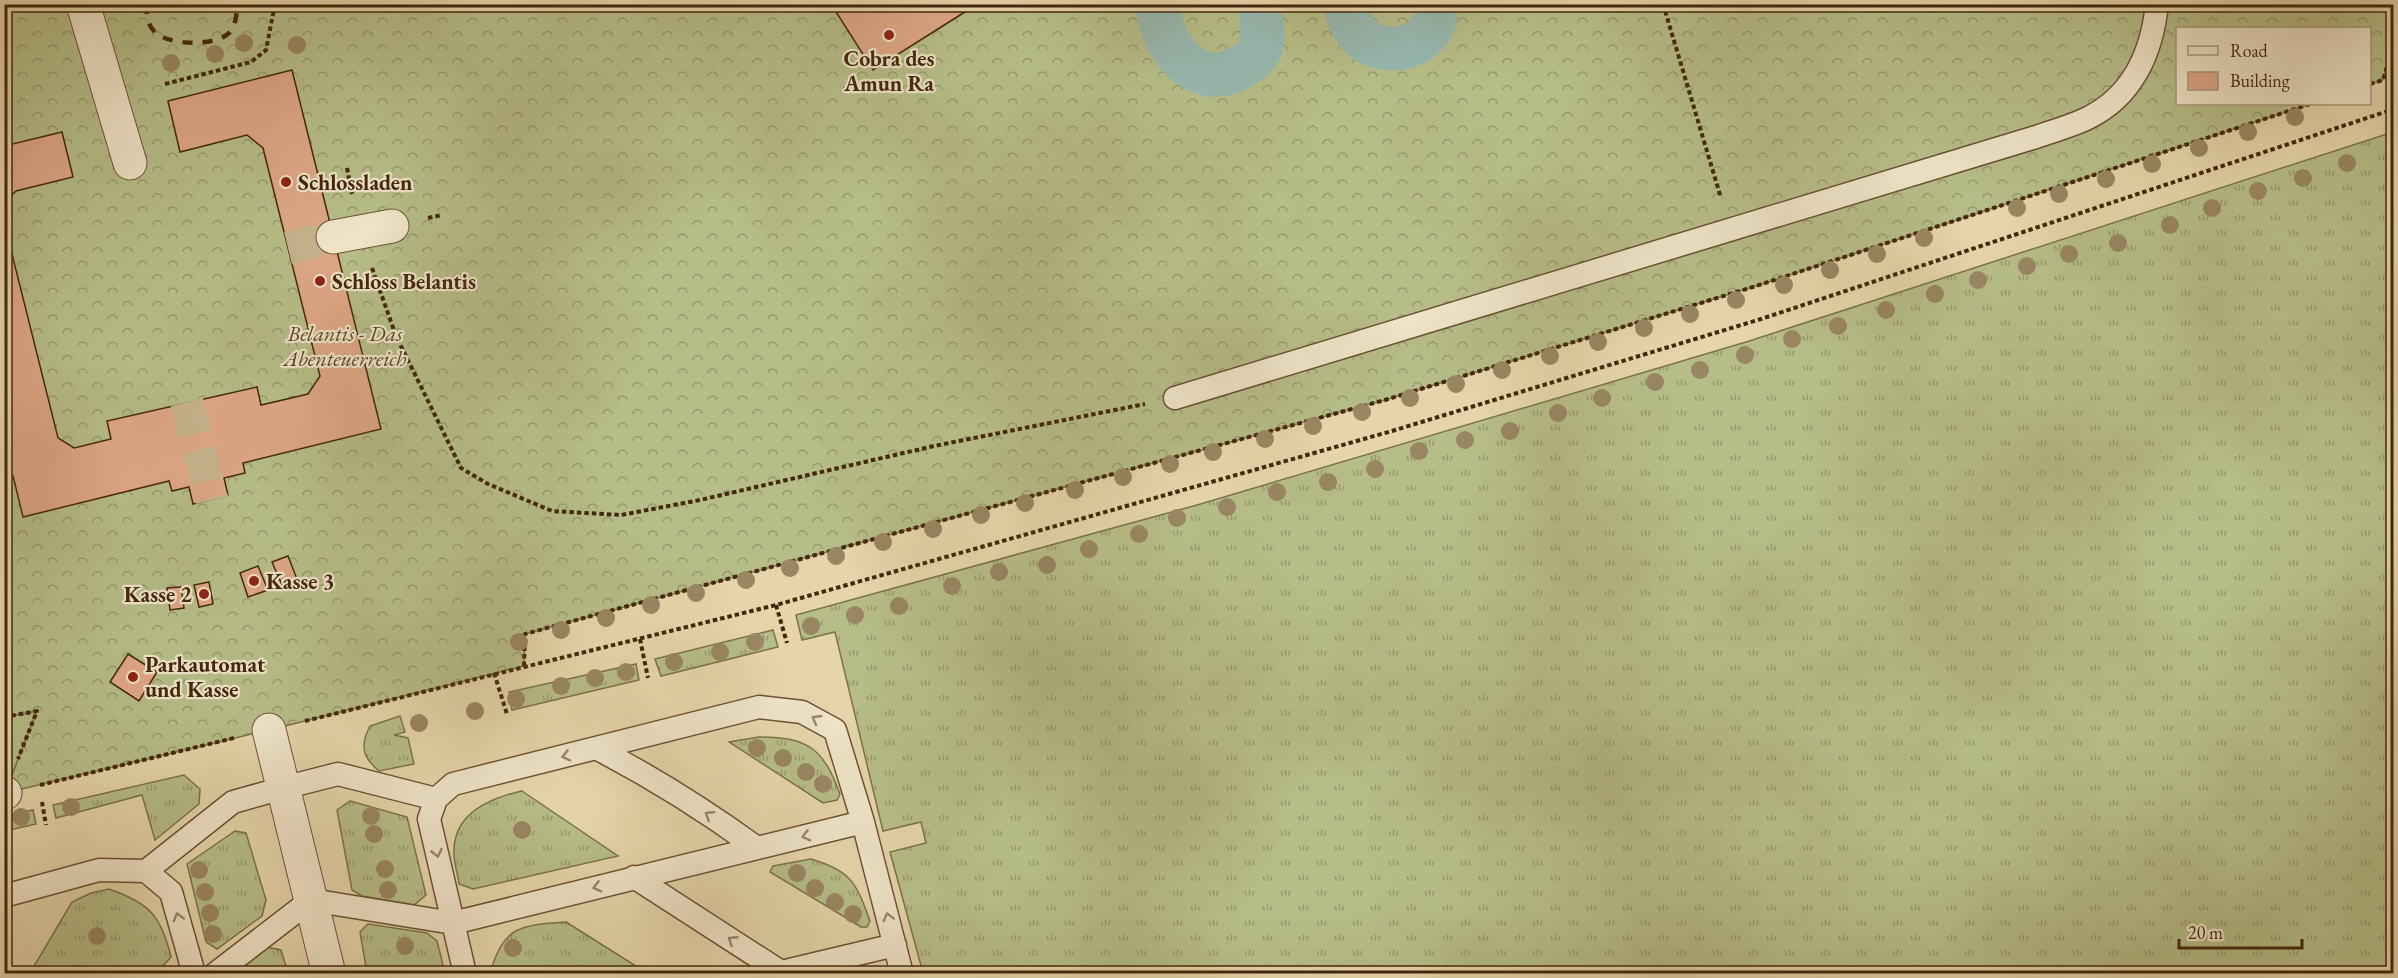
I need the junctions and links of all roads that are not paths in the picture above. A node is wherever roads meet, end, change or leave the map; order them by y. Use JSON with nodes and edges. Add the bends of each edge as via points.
{"nodes":[{"id":1,"x":83,"y":4,"type":"edge"},
{"id":2,"x":2157,"y":4,"type":"edge"},
{"id":3,"x":130,"y":163,"type":"dead end"},
{"id":4,"x":392,"y":226,"type":"dead end"},
{"id":5,"x":346,"y":235,"type":"tunnel mouth"},
{"id":6,"x":1175,"y":398,"type":"road end"},
{"id":7,"x":269,"y":730,"type":"dead end"},
{"id":8,"x":596,"y":748,"type":"junction"},
{"id":9,"x":283,"y":788,"type":"junction"},
{"id":10,"x":436,"y":799,"type":"junction"},
{"id":11,"x":863,"y":822,"type":"junction"},
{"id":12,"x":757,"y":848,"type":"junction"},
{"id":13,"x":146,"y":871,"type":"junction"},
{"id":14,"x":634,"y":877,"type":"junction"},
{"id":15,"x":4,"y":896,"type":"edge"},
{"id":16,"x":311,"y":900,"type":"junction"},
{"id":17,"x":453,"y":923,"type":"junction"},
{"id":18,"x":895,"y":945,"type":"junction"},
{"id":19,"x":777,"y":973,"type":"edge"},
{"id":20,"x":194,"y":974,"type":"edge"},
{"id":21,"x":215,"y":974,"type":"edge"},
{"id":22,"x":329,"y":974,"type":"edge"},
{"id":23,"x":465,"y":974,"type":"edge"},
{"id":24,"x":902,"y":974,"type":"edge"}],
"edges":[{"from":1,"to":3,"type":"street"},
{"from":2,"to":6,"type":"lane","via":[[2145,61],[2125,92],[2090,118]]},
{"from":4,"to":5,"type":"street"},
{"from":7,"to":9,"type":"street"},
{"from":8,"to":10,"type":"lane","one_way":true,"via":[[453,784]]},
{"from":11,"to":8,"type":"lane","one_way":true,"via":[[835,730],[802,712],[759,707]]},
{"from":12,"to":8,"type":"lane","one_way":true},
{"from":9,"to":10,"type":"lane","via":[[338,774]]},
{"from":9,"to":13,"type":"lane","via":[[233,802]]},
{"from":9,"to":16,"type":"street"},
{"from":10,"to":17,"type":"lane","one_way":true,"via":[[429,819]]},
{"from":11,"to":12,"type":"lane","one_way":true},
{"from":18,"to":11,"type":"lane","one_way":true},
{"from":12,"to":14,"type":"lane"},
{"from":13,"to":15,"type":"lane","via":[[99,870]]},
{"from":20,"to":13,"type":"lane","one_way":true,"via":[[171,892]]},
{"from":14,"to":17,"type":"lane","one_way":true},
{"from":19,"to":14,"type":"lane","one_way":true},
{"from":16,"to":17,"type":"lane"},
{"from":16,"to":21,"type":"lane"},
{"from":16,"to":22,"type":"street"},
{"from":17,"to":23,"type":"lane"},
{"from":18,"to":19,"type":"lane"},
{"from":18,"to":24,"type":"lane"}]}
